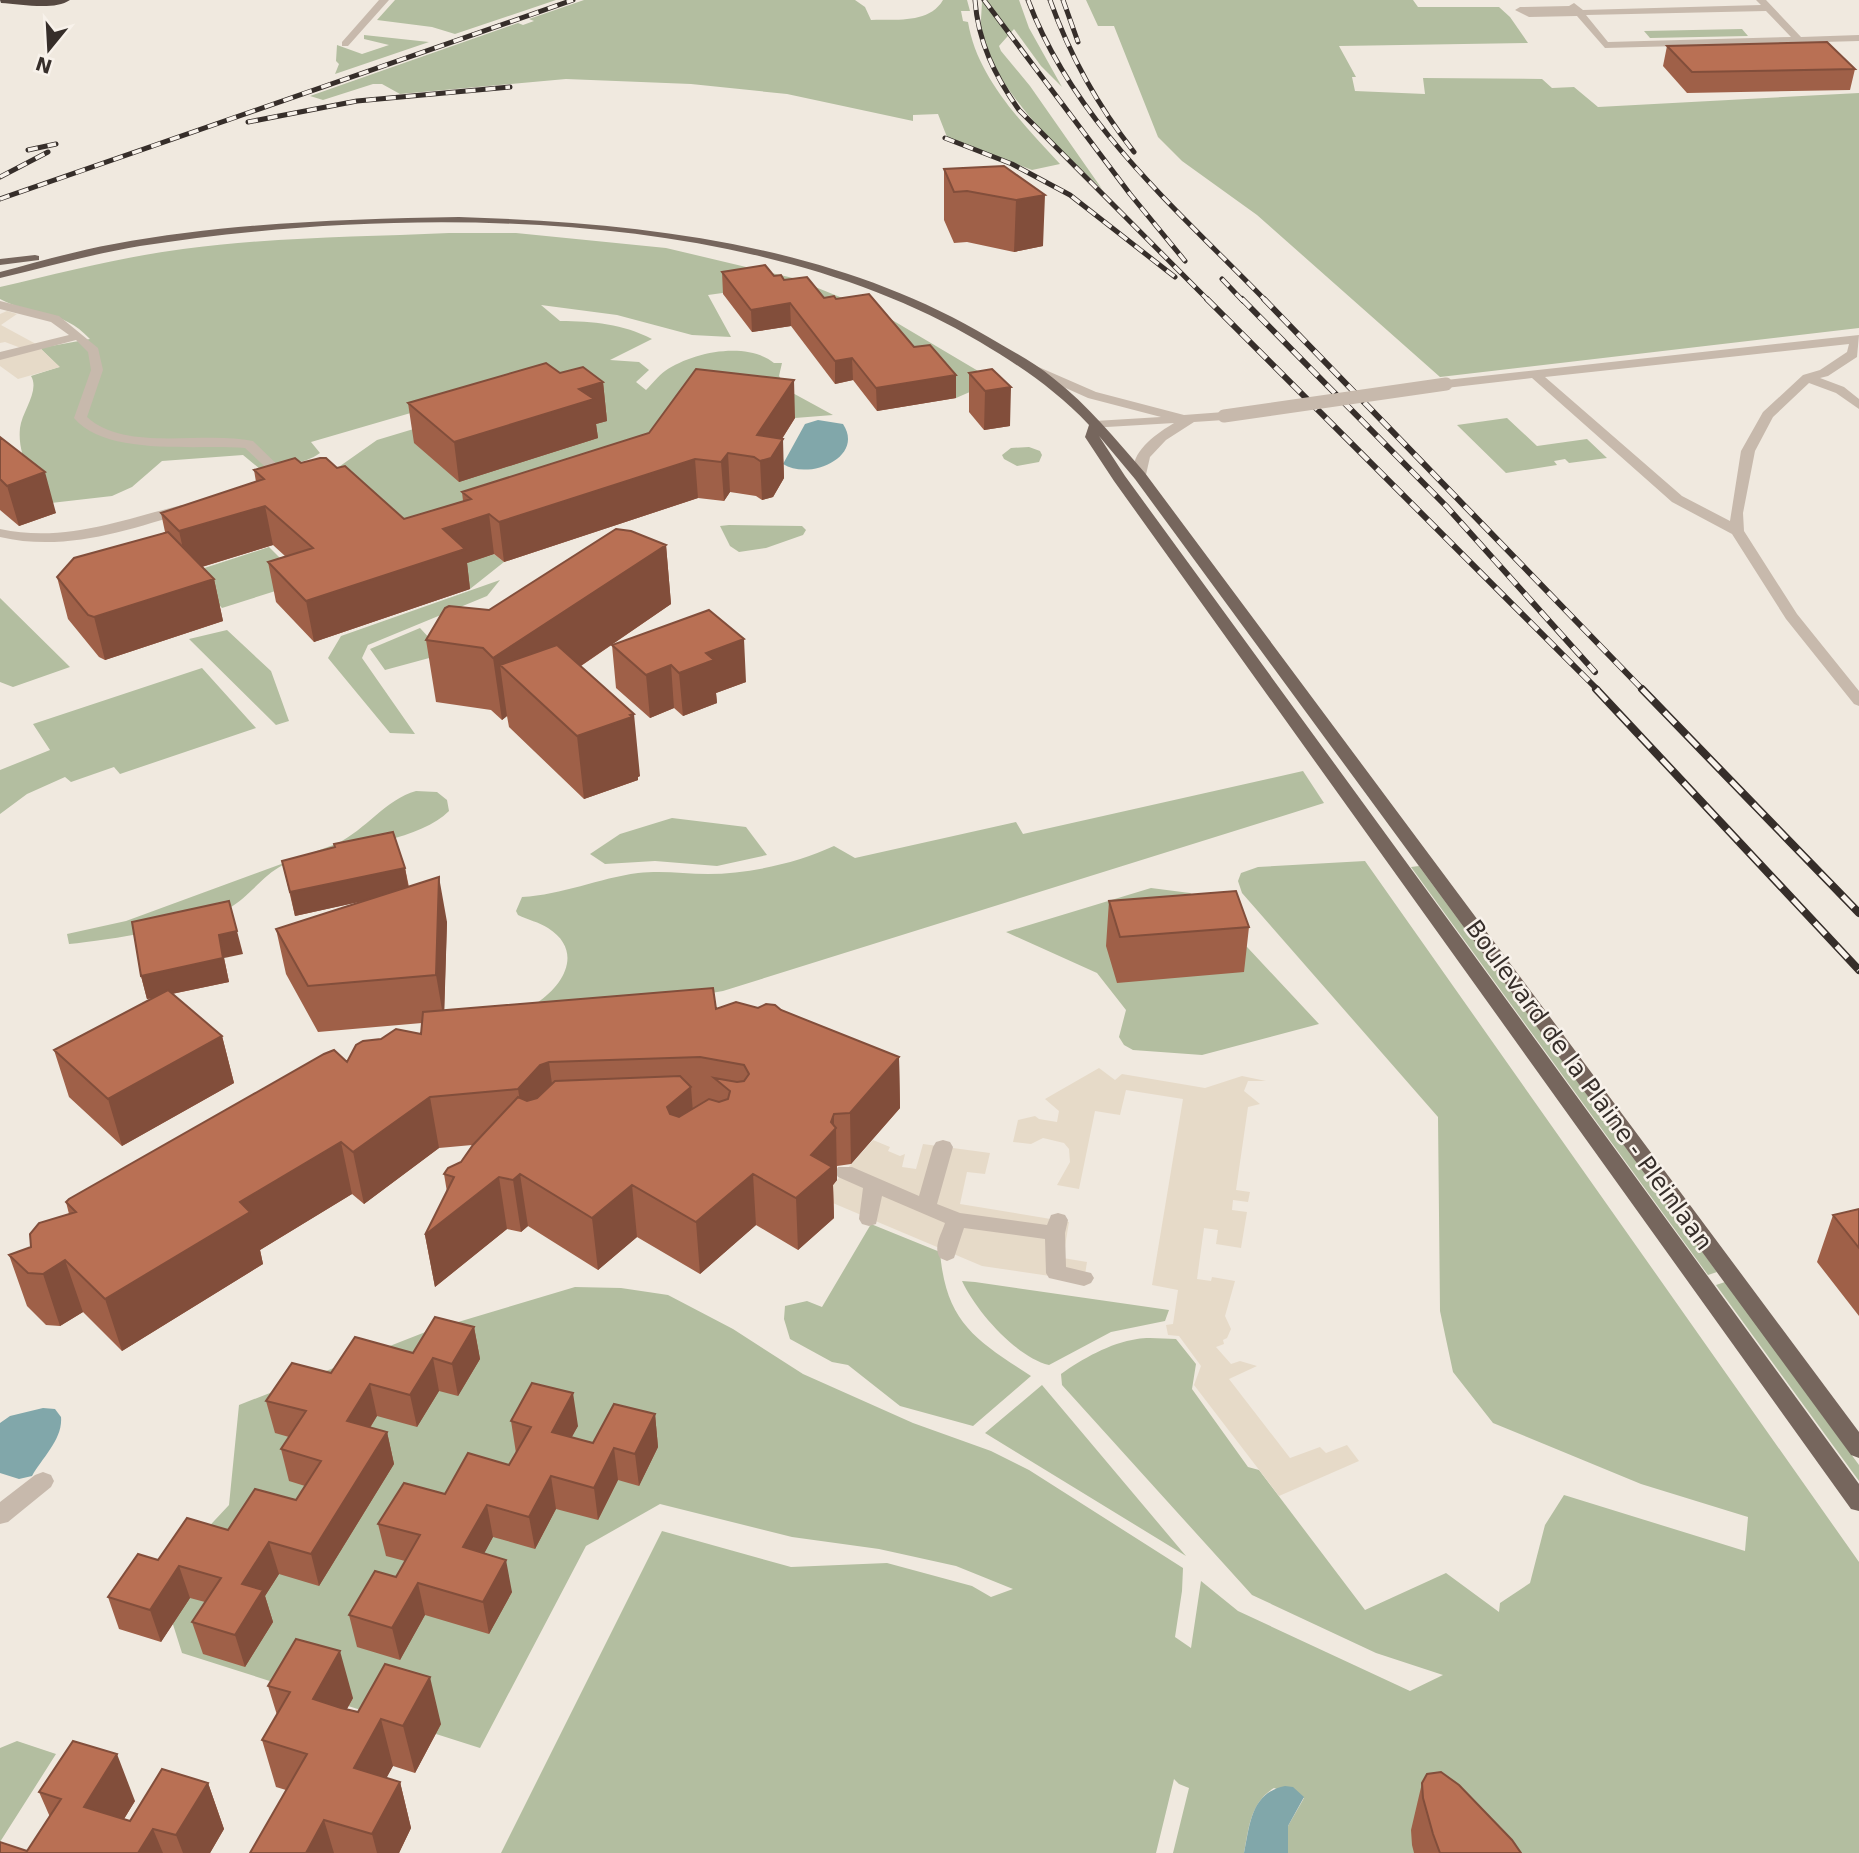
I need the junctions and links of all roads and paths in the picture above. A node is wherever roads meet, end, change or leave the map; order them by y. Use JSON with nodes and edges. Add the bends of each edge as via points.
{"nodes":[{"id":1,"x":1,"y":0,"type":"edge"},
{"id":2,"x":65,"y":0,"type":"edge"},
{"id":3,"x":384,"y":0,"type":"edge"},
{"id":4,"x":1570,"y":0,"type":"edge"},
{"id":5,"x":1761,"y":0,"type":"edge"},
{"id":6,"x":24,"y":1,"type":"edge"},
{"id":7,"x":1769,"y":8,"type":"junction"},
{"id":8,"x":1579,"y":11,"type":"junction"},
{"id":9,"x":1859,"y":38,"type":"edge"},
{"id":10,"x":1799,"y":40,"type":"junction"},
{"id":11,"x":345,"y":44,"type":"dead end"},
{"id":12,"x":43,"y":258,"type":"junction"},
{"id":13,"x":65,"y":258,"type":"junction"},
{"id":14,"x":0,"y":261,"type":"edge"},
{"id":15,"x":0,"y":268,"type":"edge"},
{"id":16,"x":0,"y":275,"type":"edge"},
{"id":17,"x":0,"y":305,"type":"edge"},
{"id":18,"x":78,"y":336,"type":"junction"},
{"id":19,"x":1857,"y":339,"type":"edge"},
{"id":20,"x":1824,"y":342,"type":"junction"},
{"id":21,"x":0,"y":356,"type":"edge"},
{"id":22,"x":1033,"y":368,"type":"junction"},
{"id":23,"x":1534,"y":374,"type":"junction"},
{"id":24,"x":1807,"y":378,"type":"junction"},
{"id":25,"x":1859,"y":405,"type":"edge"},
{"id":26,"x":1189,"y":420,"type":"junction"},
{"id":27,"x":1095,"y":425,"type":"junction"},
{"id":28,"x":1140,"y":475,"type":"junction"},
{"id":29,"x":272,"y":481,"type":"edge"},
{"id":30,"x":196,"y":505,"type":"edge"},
{"id":31,"x":1737,"y":531,"type":"junction"},
{"id":32,"x":0,"y":533,"type":"edge"},
{"id":33,"x":1301,"y":694,"type":"junction"},
{"id":34,"x":1278,"y":698,"type":"junction"},
{"id":35,"x":1859,"y":701,"type":"edge"},
{"id":36,"x":943,"y":1147,"type":"dead end"},
{"id":37,"x":845,"y":1172,"type":"dead end"},
{"id":38,"x":874,"y":1184,"type":"junction"},
{"id":39,"x":926,"y":1207,"type":"junction"},
{"id":40,"x":869,"y":1219,"type":"dead end"},
{"id":41,"x":957,"y":1220,"type":"junction"},
{"id":42,"x":947,"y":1253,"type":"dead end"},
{"id":43,"x":1084,"y":1278,"type":"dead end"},
{"id":44,"x":1859,"y":1449,"type":"edge"},
{"id":45,"x":43,"y":1481,"type":"dead end"},
{"id":46,"x":1859,"y":1502,"type":"edge"},
{"id":47,"x":0,"y":1515,"type":"edge"}],
"edges":[{"from":1,"to":6,"type":"highway"},
{"from":2,"to":6,"type":"highway"},
{"from":3,"to":11,"type":"street"},
{"from":4,"to":8,"type":"street"},
{"from":5,"to":7,"type":"street"},
{"from":7,"to":8,"type":"street"},
{"from":7,"to":10,"type":"street"},
{"from":8,"to":8,"type":"street","via":[[1566,8],[1520,10],[1523,14]]},
{"from":8,"to":10,"type":"street","via":[[1605,45]]},
{"from":9,"to":10,"type":"street"},
{"from":12,"to":13,"type":"main road"},
{"from":12,"to":14,"type":"main road"},
{"from":12,"to":15,"type":"main road"},
{"from":13,"to":16,"type":"main road"},
{"from":13,"to":22,"type":"main road","via":[[224,232],[348,222],[467,221],[615,228],[744,248],[847,277],[959,324]]},
{"from":17,"to":18,"type":"street","via":[[55,319]]},
{"from":18,"to":21,"type":"street"},
{"from":18,"to":29,"type":"street","via":[[94,351],[97,370],[80,418],[92,430],[161,442],[247,444],[284,478]]},
{"from":19,"to":20,"type":"street"},
{"from":19,"to":24,"type":"street","via":[[1853,354]]},
{"from":20,"to":23,"type":"street"},
{"from":20,"to":24,"type":"street","via":[[1834,354]]},
{"from":22,"to":26,"type":"street","via":[[1092,395]]},
{"from":22,"to":27,"type":"main road"},
{"from":23,"to":26,"type":"street","bridge":true},
{"from":23,"to":31,"type":"street","via":[[1677,499]]},
{"from":24,"to":25,"type":"street","via":[[1840,390]]},
{"from":24,"to":31,"type":"street","via":[[1783,398],[1755,434],[1737,500]]},
{"from":26,"to":27,"type":"street"},
{"from":26,"to":28,"type":"street","via":[[1155,441],[1144,455]]},
{"from":27,"to":28,"type":"main road","name":"Boulevard de la Plaine - Pleinlaan"},
{"from":27,"to":34,"type":"main road","name":"Boulevard de la Plaine - Pleinlaan","via":[[1092,437],[1101,453]]},
{"from":28,"to":33,"type":"main road","name":"Boulevard de la Plaine - Pleinlaan"},
{"from":30,"to":32,"type":"street","via":[[81,537]]},
{"from":31,"to":35,"type":"street","via":[[1791,616]]},
{"from":33,"to":34,"type":"street"},
{"from":33,"to":44,"type":"main road","name":"Boulevard de la Plaine - Pleinlaan"},
{"from":34,"to":46,"type":"main road","name":"Boulevard de la Plaine - Pleinlaan"},
{"from":36,"to":39,"type":"street"},
{"from":37,"to":38,"type":"street"},
{"from":38,"to":39,"type":"street"},
{"from":38,"to":40,"type":"street"},
{"from":39,"to":41,"type":"street"},
{"from":41,"to":42,"type":"street"},
{"from":41,"to":43,"type":"street","via":[[999,1218],[1056,1226],[1056,1273]]},
{"from":45,"to":47,"type":"street"}]}
